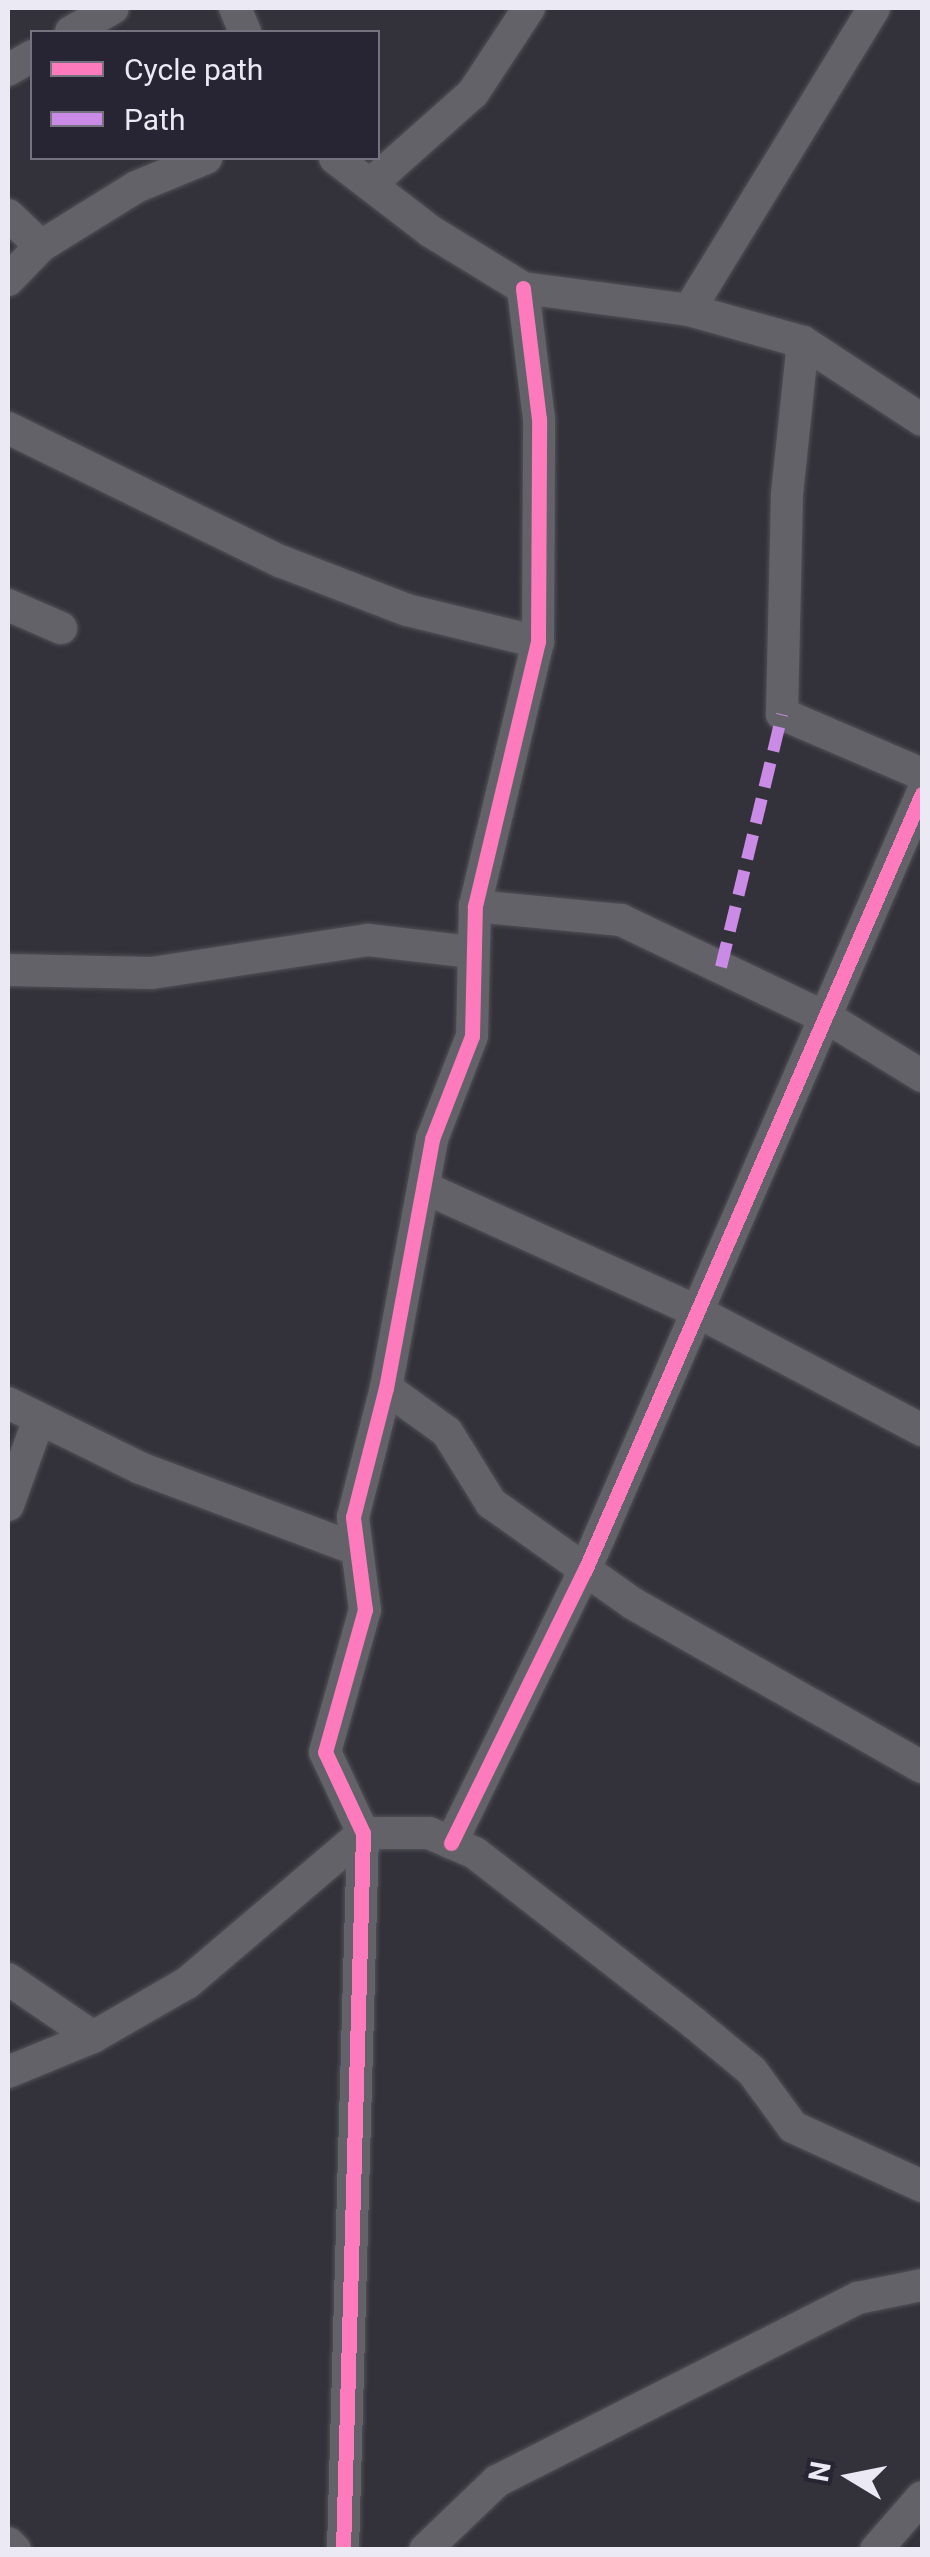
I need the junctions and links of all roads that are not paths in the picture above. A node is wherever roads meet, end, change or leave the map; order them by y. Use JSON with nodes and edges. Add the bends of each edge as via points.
{"nodes":[{"id":1,"x":113,"y":8,"type":"edge"},
{"id":2,"x":529,"y":8,"type":"edge"},
{"id":3,"x":874,"y":8,"type":"edge"},
{"id":4,"x":74,"y":30,"type":"edge"},
{"id":5,"x":30,"y":57,"type":"edge"},
{"id":6,"x":8,"y":70,"type":"edge"},
{"id":7,"x":201,"y":160,"type":"edge"},
{"id":8,"x":338,"y":160,"type":"edge"},
{"id":9,"x":373,"y":182,"type":"junction"},
{"id":10,"x":8,"y":215,"type":"edge"},
{"id":11,"x":41,"y":246,"type":"junction"},
{"id":12,"x":8,"y":280,"type":"edge"},
{"id":13,"x":523,"y":288,"type":"junction"},
{"id":14,"x":689,"y":310,"type":"junction"},
{"id":15,"x":803,"y":342,"type":"junction"},
{"id":16,"x":922,"y":420,"type":"edge"},
{"id":17,"x":8,"y":428,"type":"edge"},
{"id":18,"x":8,"y":604,"type":"edge"},
{"id":19,"x":61,"y":628,"type":"dead end"},
{"id":20,"x":538,"y":642,"type":"junction"},
{"id":21,"x":922,"y":774,"type":"edge"},
{"id":22,"x":922,"y":794,"type":"edge"},
{"id":23,"x":474,"y":906,"type":"junction"},
{"id":24,"x":472,"y":952,"type":"junction"},
{"id":25,"x":8,"y":970,"type":"edge"},
{"id":26,"x":831,"y":1020,"type":"junction"},
{"id":27,"x":922,"y":1076,"type":"edge"},
{"id":28,"x":426,"y":1188,"type":"junction"},
{"id":29,"x":700,"y":1313,"type":"junction"},
{"id":30,"x":386,"y":1388,"type":"junction"},
{"id":31,"x":8,"y":1403,"type":"edge"},
{"id":32,"x":39,"y":1418,"type":"junction"},
{"id":33,"x":922,"y":1430,"type":"edge"},
{"id":34,"x":8,"y":1505,"type":"edge"},
{"id":35,"x":355,"y":1549,"type":"junction"},
{"id":36,"x":585,"y":1570,"type":"junction"},
{"id":37,"x":922,"y":1767,"type":"edge"},
{"id":38,"x":364,"y":1833,"type":"junction"},
{"id":39,"x":451,"y":1843,"type":"junction"},
{"id":40,"x":8,"y":1979,"type":"edge"},
{"id":41,"x":93,"y":2037,"type":"junction"},
{"id":42,"x":8,"y":2072,"type":"edge"},
{"id":43,"x":922,"y":2186,"type":"edge"},
{"id":44,"x":922,"y":2285,"type":"edge"},
{"id":45,"x":922,"y":2498,"type":"edge"},
{"id":46,"x":8,"y":2544,"type":"edge"},
{"id":47,"x":15,"y":2550,"type":"edge"},
{"id":48,"x":343,"y":2550,"type":"edge"},
{"id":49,"x":425,"y":2550,"type":"edge"},
{"id":50,"x":876,"y":2550,"type":"edge"}],
"edges":[{"from":1,"to":4,"type":"street"},
{"from":2,"to":9,"type":"street","via":[[474,94]]},
{"from":3,"to":14,"type":"street"},
{"from":5,"to":6,"type":"street"},
{"from":7,"to":11,"type":"street","via":[[136,187]]},
{"from":8,"to":9,"type":"street"},
{"from":9,"to":13,"type":"street","via":[[430,231]]},
{"from":10,"to":11,"type":"street"},
{"from":11,"to":12,"type":"street"},
{"from":13,"to":14,"type":"street"},
{"from":13,"to":20,"type":"street","via":[[539,419]]},
{"from":14,"to":15,"type":"street"},
{"from":15,"to":16,"type":"street"},
{"from":15,"to":21,"type":"street","via":[[784,553],[782,714]]},
{"from":17,"to":20,"type":"street","via":[[280,561],[408,610]]},
{"from":18,"to":19,"type":"street"},
{"from":20,"to":23,"type":"street"},
{"from":22,"to":26,"type":"street"},
{"from":23,"to":24,"type":"street"},
{"from":23,"to":26,"type":"street","via":[[621,920]]},
{"from":24,"to":25,"type":"street","via":[[368,940],[152,973]]},
{"from":24,"to":28,"type":"street","via":[[472,1036],[432,1140]]},
{"from":26,"to":27,"type":"street"},
{"from":26,"to":29,"type":"street"},
{"from":28,"to":29,"type":"street"},
{"from":28,"to":30,"type":"street"},
{"from":29,"to":33,"type":"street"},
{"from":29,"to":36,"type":"street"},
{"from":30,"to":35,"type":"street","via":[[353,1518]]},
{"from":30,"to":36,"type":"street","via":[[447,1432],[491,1504]]},
{"from":31,"to":32,"type":"street"},
{"from":32,"to":34,"type":"street"},
{"from":32,"to":35,"type":"street","via":[[140,1468]]},
{"from":35,"to":38,"type":"street","via":[[364,1610],[325,1752]]},
{"from":36,"to":37,"type":"street"},
{"from":36,"to":39,"type":"street"},
{"from":38,"to":39,"type":"street","via":[[429,1833]]},
{"from":38,"to":41,"type":"street","via":[[187,1983]]},
{"from":38,"to":48,"type":"street"},
{"from":39,"to":43,"type":"street","via":[[475,1853],[709,2035],[752,2071],[794,2126]]},
{"from":40,"to":41,"type":"street"},
{"from":41,"to":42,"type":"street"},
{"from":44,"to":49,"type":"street","via":[[858,2298],[497,2481]]},
{"from":45,"to":50,"type":"street"},
{"from":46,"to":47,"type":"street"}]}
